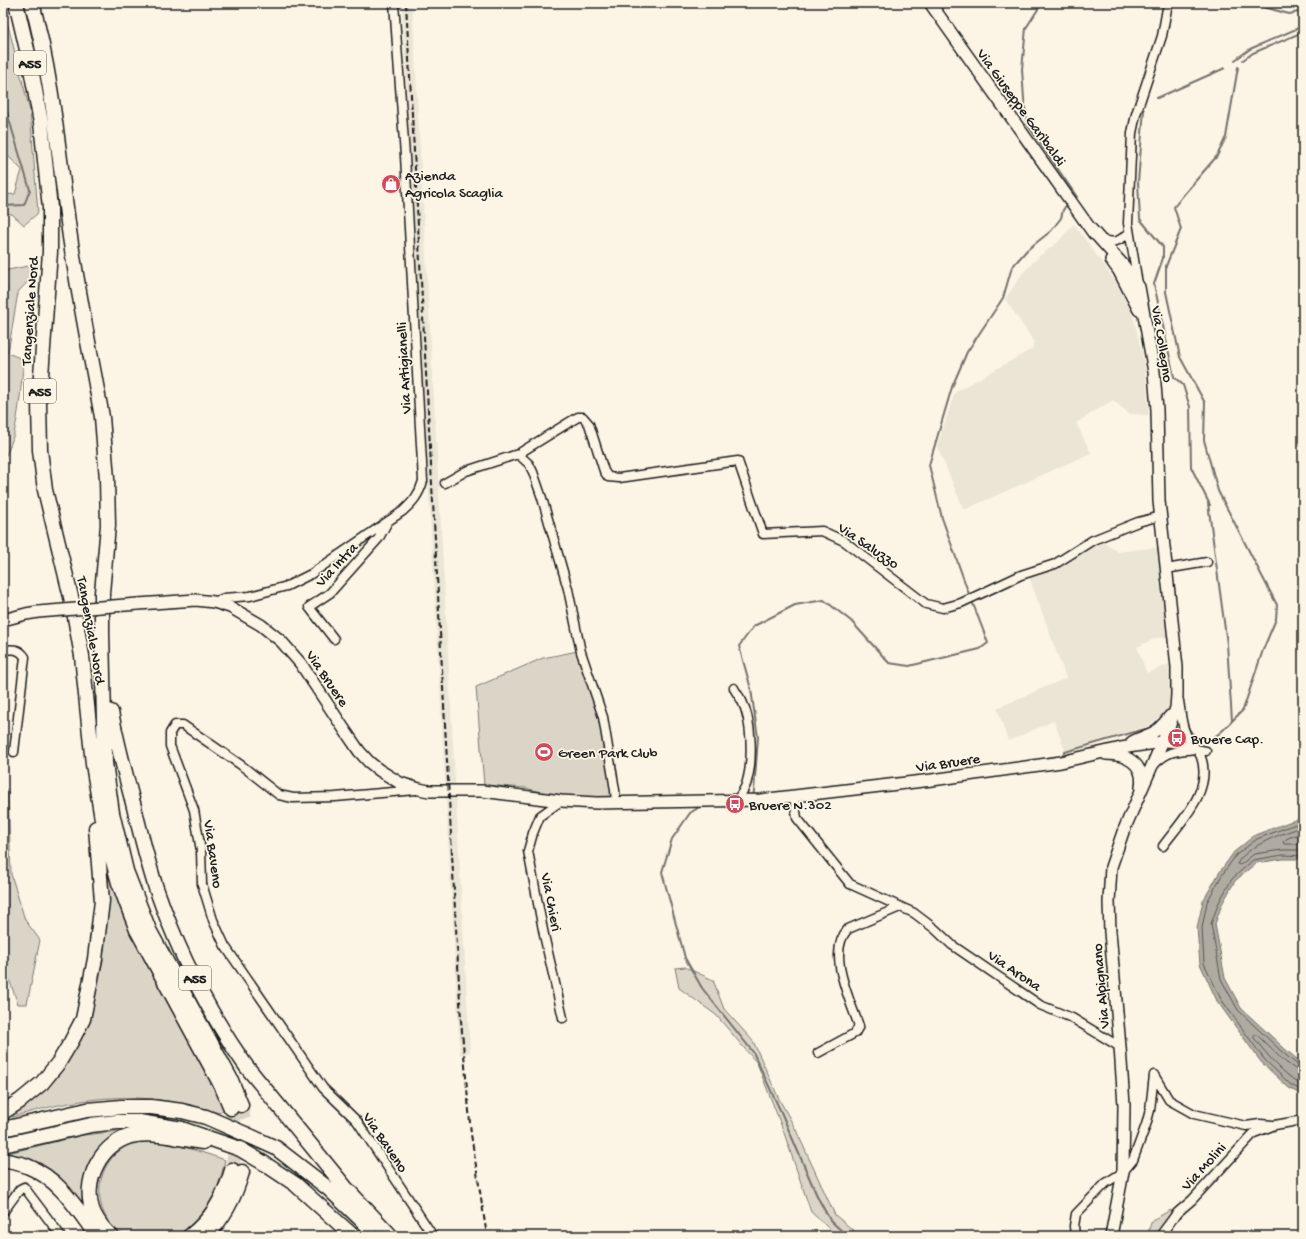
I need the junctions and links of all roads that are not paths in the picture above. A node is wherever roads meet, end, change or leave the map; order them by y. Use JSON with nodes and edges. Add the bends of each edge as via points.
{"nodes":[{"id":1,"x":16,"y":3,"type":"edge"},
{"id":2,"x":32,"y":3,"type":"edge"},
{"id":3,"x":394,"y":3,"type":"edge"},
{"id":4,"x":930,"y":3,"type":"edge"},
{"id":5,"x":1168,"y":3,"type":"edge"},
{"id":6,"x":1090,"y":228,"type":"junction"},
{"id":7,"x":1129,"y":233,"type":"junction"},
{"id":8,"x":1100,"y":240,"type":"junction"},
{"id":9,"x":1119,"y":271,"type":"junction"},
{"id":10,"x":1139,"y":287,"type":"junction"},
{"id":11,"x":1144,"y":319,"type":"junction"},
{"id":12,"x":518,"y":454,"type":"junction"},
{"id":13,"x":445,"y":483,"type":"dead end"},
{"id":14,"x":1161,"y":516,"type":"junction"},
{"id":15,"x":387,"y":522,"type":"junction"},
{"id":16,"x":1207,"y":562,"type":"dead end"},
{"id":17,"x":1166,"y":569,"type":"junction"},
{"id":18,"x":214,"y":602,"type":"junction"},
{"id":19,"x":3,"y":620,"type":"edge"},
{"id":20,"x":334,"y":639,"type":"dead end"},
{"id":21,"x":3,"y":650,"type":"edge"},
{"id":22,"x":103,"y":672,"type":"junction"},
{"id":23,"x":734,"y":688,"type":"dead end"},
{"id":24,"x":1177,"y":694,"type":"junction"},
{"id":25,"x":1176,"y":708,"type":"junction"},
{"id":26,"x":1162,"y":742,"type":"junction"},
{"id":27,"x":1121,"y":748,"type":"junction"},
{"id":28,"x":1196,"y":750,"type":"junction"},
{"id":29,"x":1206,"y":751,"type":"dead end"},
{"id":30,"x":14,"y":752,"type":"dead end"},
{"id":31,"x":1094,"y":754,"type":"junction"},
{"id":32,"x":93,"y":764,"type":"junction"},
{"id":33,"x":1150,"y":770,"type":"junction"},
{"id":34,"x":419,"y":789,"type":"junction"},
{"id":35,"x":1140,"y":794,"type":"junction"},
{"id":36,"x":794,"y":797,"type":"junction"},
{"id":37,"x":737,"y":800,"type":"junction"},
{"id":38,"x":561,"y":801,"type":"junction"},
{"id":39,"x":616,"y":803,"type":"junction"},
{"id":40,"x":1162,"y":846,"type":"dead end"},
{"id":41,"x":900,"y":907,"type":"junction"},
{"id":42,"x":563,"y":1018,"type":"dead end"},
{"id":43,"x":1120,"y":1047,"type":"junction"},
{"id":44,"x":818,"y":1053,"type":"dead end"},
{"id":45,"x":3,"y":1112,"type":"edge"},
{"id":46,"x":1303,"y":1120,"type":"edge"},
{"id":47,"x":1275,"y":1125,"type":"junction"},
{"id":48,"x":3,"y":1129,"type":"edge"},
{"id":49,"x":3,"y":1145,"type":"edge"},
{"id":50,"x":228,"y":1145,"type":"junction"},
{"id":51,"x":3,"y":1160,"type":"edge"},
{"id":52,"x":1123,"y":1172,"type":"junction"},
{"id":53,"x":3,"y":1212,"type":"edge"},
{"id":54,"x":61,"y":1236,"type":"edge"},
{"id":55,"x":97,"y":1236,"type":"edge"},
{"id":56,"x":111,"y":1236,"type":"edge"},
{"id":57,"x":190,"y":1236,"type":"edge"},
{"id":58,"x":206,"y":1236,"type":"edge"},
{"id":59,"x":353,"y":1236,"type":"edge"},
{"id":60,"x":380,"y":1236,"type":"edge"},
{"id":61,"x":391,"y":1236,"type":"edge"},
{"id":62,"x":433,"y":1236,"type":"edge"},
{"id":63,"x":1075,"y":1236,"type":"edge"},
{"id":64,"x":1111,"y":1236,"type":"edge"},
{"id":65,"x":1160,"y":1236,"type":"edge"}],
"edges":[{"from":1,"to":32,"type":"highway","name":"Tangenziale Nord","number":"A55","via":[[30,58],[41,123],[50,208],[50,252],[39,403],[41,454],[45,490],[72,601],[82,656]]},
{"from":2,"to":22,"type":"highway","name":"Tangenziale Nord","number":"A55","via":[[55,118],[70,237],[104,435],[108,525],[101,612]]},
{"from":3,"to":15,"type":"street","name":"Via Artigianelli","via":[[423,481],[416,499]]},
{"from":4,"to":6,"type":"street","name":"Via Giuseppe Garibaldi"},
{"from":5,"to":7,"type":"street","name":"Via Collegno","via":[[1162,36],[1132,133]]},
{"from":6,"to":8,"type":"street"},
{"from":6,"to":9,"type":"street"},
{"from":7,"to":8,"type":"street","via":[[1114,242]]},
{"from":7,"to":10,"type":"street","name":"Via Collegno"},
{"from":8,"to":10,"type":"street"},
{"from":9,"to":10,"type":"street"},
{"from":9,"to":11,"type":"street"},
{"from":10,"to":11,"type":"street","name":"Via Collegno"},
{"from":11,"to":14,"type":"street","name":"Via Collegno","via":[[1154,372]]},
{"from":12,"to":13,"type":"street","via":[[466,471]]},
{"from":12,"to":14,"type":"street","name":"Via Saluzzo","via":[[568,422],[583,417],[589,424],[608,477],[619,478],[738,461],[763,534],[822,531],[844,542],[926,604],[944,608],[1021,575],[1055,564],[1093,540]]},
{"from":12,"to":39,"type":"street","via":[[529,464],[533,472],[560,560],[581,652],[603,716]]},
{"from":14,"to":17,"type":"street","name":"Via Collegno"},
{"from":15,"to":18,"type":"street","name":"Via Artigianelli","via":[[311,574],[287,586]]},
{"from":15,"to":20,"type":"street","name":"Via Intra","via":[[379,538],[330,593],[309,607]]},
{"from":16,"to":17,"type":"street"},
{"from":17,"to":24,"type":"street","name":"Via Collegno","via":[[1177,667]]},
{"from":18,"to":19,"type":"street","name":"Via Bruere","bridge":true,"via":[[196,600],[38,612]]},
{"from":18,"to":34,"type":"street","name":"Via Bruere","via":[[243,614],[281,641],[301,664],[369,762],[392,779]]},
{"from":21,"to":30,"type":"street","via":[[16,650],[25,657]]},
{"from":22,"to":32,"type":"highway","number":"A55","via":[[105,763],[115,830],[126,871],[149,930],[230,1078],[236,1106],[222,1087],[149,954],[130,911],[119,883],[103,825]]},
{"from":22,"to":61,"type":"highway","number":"A55","via":[[117,743],[156,886],[173,933],[207,1002],[246,1066],[345,1187]]},
{"from":23,"to":37,"type":"street","via":[[747,715],[750,736],[747,783]]},
{"from":24,"to":25,"type":"street","name":"Via Collegno"},
{"from":24,"to":28,"type":"street","name":"Via Collegno","via":[[1182,724]]},
{"from":25,"to":26,"type":"street","name":"Via Collegno"},
{"from":25,"to":27,"type":"street","via":[[1163,725]]},
{"from":26,"to":27,"type":"street","name":"Via Bruere"},
{"from":26,"to":28,"type":"street","via":[[1181,744]]},
{"from":26,"to":33,"type":"street","name":"Via Alpignano"},
{"from":27,"to":31,"type":"street","name":"Via Bruere"},
{"from":28,"to":29,"type":"street"},
{"from":28,"to":33,"type":"street","via":[[1172,752],[1163,756]]},
{"from":28,"to":40,"type":"street","name":"Via Collegno","via":[[1204,769],[1204,782],[1195,802]]},
{"from":31,"to":35,"type":"street","via":[[1114,754],[1134,762],[1140,775]]},
{"from":31,"to":36,"type":"street","name":"Via Bruere","via":[[1062,762]]},
{"from":32,"to":45,"type":"highway","number":"A55","via":[[92,794],[100,857],[102,901],[95,959],[83,1019],[71,1042],[42,1083]]},
{"from":33,"to":35,"type":"street","name":"Via Alpignano"},
{"from":34,"to":38,"type":"street","name":"Via Bruere","via":[[482,791]]},
{"from":34,"to":62,"type":"street","name":"Via Baveno","via":[[335,797],[293,798],[279,795],[183,725],[175,725],[170,733],[170,746],[194,810],[201,851],[202,884],[213,920],[225,946],[324,1088],[358,1121]]},
{"from":35,"to":43,"type":"street","name":"Via Alpignano","via":[[1111,867],[1110,932]]},
{"from":36,"to":37,"type":"street","name":"Via Bruere"},
{"from":36,"to":41,"type":"street","name":"Via Arona","via":[[797,818],[850,884]]},
{"from":37,"to":39,"type":"street","name":"Via Bruere"},
{"from":38,"to":39,"type":"street","name":"Via Bruere"},
{"from":38,"to":42,"type":"street","name":"Via Chieri","via":[[540,816],[528,852]]},
{"from":41,"to":43,"type":"street","name":"Via Arona","via":[[914,913],[952,944],[1040,1005],[1072,1018]]},
{"from":41,"to":44,"type":"street","via":[[848,929],[842,935],[839,952],[841,976],[859,1026],[855,1033]]},
{"from":43,"to":52,"type":"street","name":"Via Alpignano","via":[[1124,1105]]},
{"from":46,"to":47,"type":"street","name":"Via Molini"},
{"from":47,"to":52,"type":"street","name":"Via Molini","via":[[1246,1126],[1194,1114],[1169,1100],[1154,1075],[1146,1125],[1133,1160]]},
{"from":47,"to":65,"type":"street","name":"Via Molini","via":[[1254,1133],[1177,1213]]},
{"from":48,"to":60,"type":"highway","via":[[88,1110],[121,1107],[151,1107],[206,1116],[282,1153],[329,1189]]},
{"from":49,"to":50,"type":"highway","via":[[91,1124],[117,1122],[139,1122],[182,1129]]},
{"from":50,"to":56,"type":"highway","via":[[152,1134],[135,1135],[112,1145],[96,1164],[90,1188],[94,1213]]},
{"from":50,"to":59,"type":"highway","via":[[240,1149],[296,1184]]},
{"from":51,"to":55,"type":"highway","via":[[27,1166],[50,1178],[68,1196]]},
{"from":52,"to":63,"type":"street","via":[[1106,1183],[1076,1214]]},
{"from":52,"to":64,"type":"street","name":"Via Alpignano"},
{"from":53,"to":54,"type":"street","via":[[24,1187]]},
{"from":57,"to":58,"type":"highway","via":[[217,1207],[237,1171],[232,1202]]}]}
